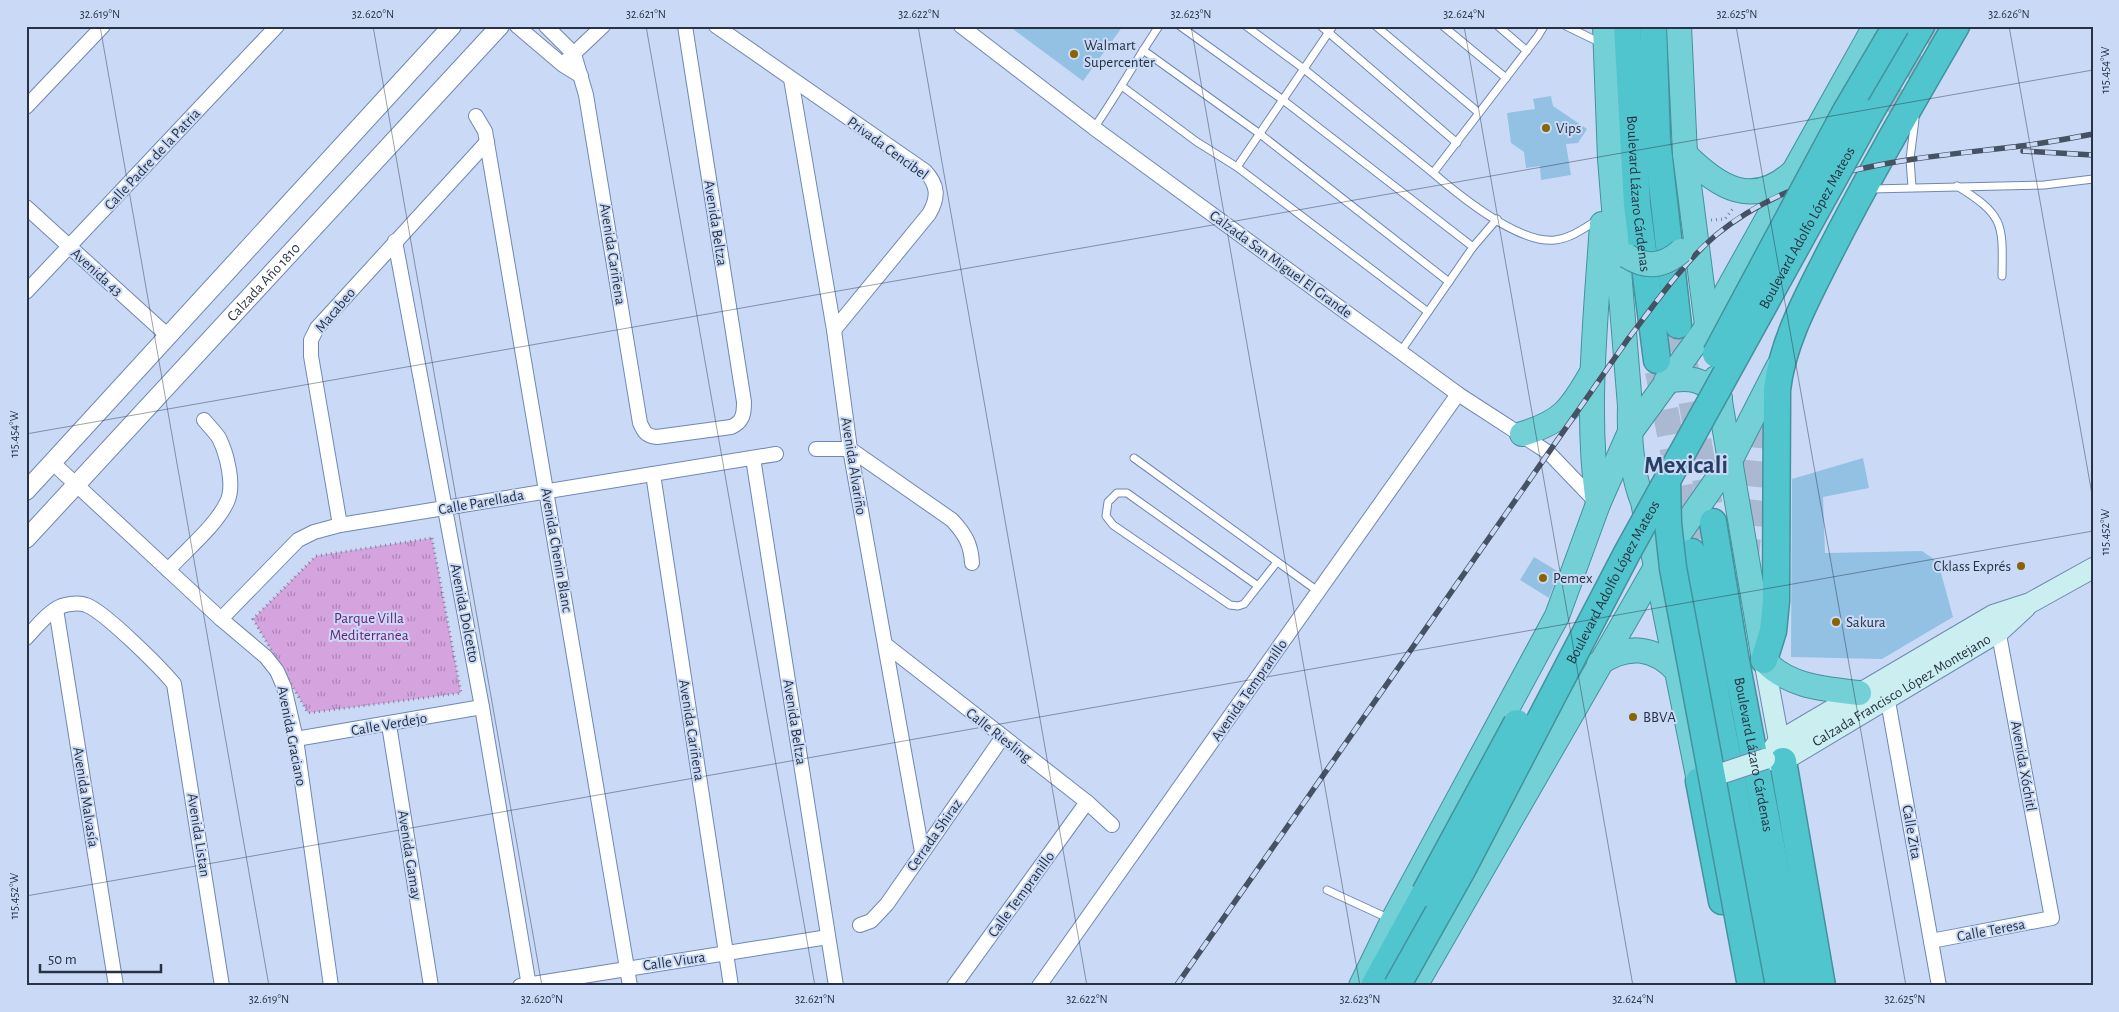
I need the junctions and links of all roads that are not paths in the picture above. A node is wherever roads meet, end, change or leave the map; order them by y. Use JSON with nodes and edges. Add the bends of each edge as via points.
{"nodes":[{"id":1,"x":103,"y":26,"type":"edge"},
{"id":2,"x":277,"y":26,"type":"edge"},
{"id":3,"x":452,"y":26,"type":"edge"},
{"id":4,"x":500,"y":26,"type":"edge"},
{"id":5,"x":517,"y":26,"type":"edge"},
{"id":6,"x":546,"y":26,"type":"edge"},
{"id":7,"x":603,"y":26,"type":"edge"},
{"id":8,"x":686,"y":26,"type":"edge"},
{"id":9,"x":716,"y":26,"type":"edge"},
{"id":10,"x":961,"y":26,"type":"edge"},
{"id":11,"x":1159,"y":26,"type":"edge"},
{"id":12,"x":1180,"y":26,"type":"edge"},
{"id":13,"x":1246,"y":26,"type":"edge"},
{"id":14,"x":1321,"y":26,"type":"edge"},
{"id":15,"x":1376,"y":26,"type":"edge"},
{"id":16,"x":1443,"y":26,"type":"edge"},
{"id":17,"x":1498,"y":26,"type":"edge"},
{"id":18,"x":1544,"y":26,"type":"edge"},
{"id":19,"x":1566,"y":26,"type":"edge"},
{"id":20,"x":1627,"y":26,"type":"edge"},
{"id":21,"x":1653,"y":26,"type":"edge"},
{"id":22,"x":1679,"y":26,"type":"edge"},
{"id":23,"x":1875,"y":26,"type":"edge"},
{"id":24,"x":1896,"y":26,"type":"edge"},
{"id":25,"x":1922,"y":26,"type":"edge"},
{"id":26,"x":1956,"y":26,"type":"edge"},
{"id":27,"x":1331,"y":29,"type":"edge"},
{"id":28,"x":1605,"y":36,"type":"edge"},
{"id":29,"x":1143,"y":50,"type":"junction"},
{"id":30,"x":1527,"y":51,"type":"junction"},
{"id":31,"x":574,"y":54,"type":"junction"},
{"id":32,"x":1936,"y":60,"type":"junction"},
{"id":33,"x":563,"y":64,"type":"junction"},
{"id":34,"x":1304,"y":69,"type":"junction"},
{"id":35,"x":581,"y":76,"type":"junction"},
{"id":36,"x":1506,"y":78,"type":"junction"},
{"id":37,"x":791,"y":79,"type":"junction"},
{"id":38,"x":1123,"y":87,"type":"junction"},
{"id":39,"x":1283,"y":100,"type":"junction"},
{"id":40,"x":1924,"y":100,"type":"dead end"},
{"id":41,"x":26,"y":107,"type":"edge"},
{"id":42,"x":1478,"y":113,"type":"junction"},
{"id":43,"x":1917,"y":114,"type":"dead end"},
{"id":44,"x":476,"y":116,"type":"dead end"},
{"id":45,"x":1094,"y":128,"type":"junction"},
{"id":46,"x":1260,"y":134,"type":"junction"},
{"id":47,"x":487,"y":142,"type":"junction"},
{"id":48,"x":1457,"y":143,"type":"junction"},
{"id":49,"x":1684,"y":154,"type":"junction"},
{"id":50,"x":1610,"y":159,"type":"junction"},
{"id":51,"x":1237,"y":167,"type":"junction"},
{"id":52,"x":1796,"y":170,"type":"junction"},
{"id":53,"x":1433,"y":173,"type":"junction"},
{"id":54,"x":2093,"y":179,"type":"edge"},
{"id":55,"x":1957,"y":186,"type":"junction"},
{"id":56,"x":1912,"y":187,"type":"junction"},
{"id":57,"x":1862,"y":190,"type":"junction"},
{"id":58,"x":26,"y":207,"type":"edge"},
{"id":59,"x":1602,"y":217,"type":"junction"},
{"id":60,"x":1497,"y":219,"type":"junction"},
{"id":61,"x":1693,"y":226,"type":"junction"},
{"id":62,"x":395,"y":241,"type":"junction"},
{"id":63,"x":68,"y":247,"type":"junction"},
{"id":64,"x":1473,"y":247,"type":"junction"},
{"id":65,"x":1621,"y":250,"type":"junction"},
{"id":66,"x":2002,"y":276,"type":"dead end"},
{"id":67,"x":1449,"y":282,"type":"junction"},
{"id":68,"x":26,"y":292,"type":"edge"},
{"id":69,"x":1428,"y":312,"type":"junction"},
{"id":70,"x":1678,"y":325,"type":"tunnel mouth"},
{"id":71,"x":1707,"y":327,"type":"junction"},
{"id":72,"x":834,"y":330,"type":"junction"},
{"id":73,"x":168,"y":336,"type":"junction"},
{"id":74,"x":1401,"y":352,"type":"junction"},
{"id":75,"x":1779,"y":364,"type":"junction"},
{"id":76,"x":1661,"y":370,"type":"junction"},
{"id":77,"x":1592,"y":372,"type":"junction"},
{"id":78,"x":1458,"y":394,"type":"junction"},
{"id":79,"x":1720,"y":398,"type":"junction"},
{"id":80,"x":204,"y":420,"type":"dead end"},
{"id":81,"x":644,"y":432,"type":"joint"},
{"id":82,"x":1522,"y":434,"type":"junction"},
{"id":83,"x":1629,"y":434,"type":"junction"},
{"id":84,"x":1669,"y":442,"type":"junction"},
{"id":85,"x":816,"y":449,"type":"dead end"},
{"id":86,"x":850,"y":449,"type":"junction"},
{"id":87,"x":776,"y":454,"type":"dead end"},
{"id":88,"x":753,"y":458,"type":"junction"},
{"id":89,"x":1134,"y":458,"type":"dead end"},
{"id":90,"x":1730,"y":461,"type":"junction"},
{"id":91,"x":54,"y":464,"type":"junction"},
{"id":92,"x":653,"y":474,"type":"junction"},
{"id":93,"x":77,"y":484,"type":"junction"},
{"id":94,"x":546,"y":491,"type":"junction"},
{"id":95,"x":26,"y":492,"type":"edge"},
{"id":96,"x":1643,"y":502,"type":"junction"},
{"id":97,"x":1598,"y":504,"type":"junction"},
{"id":98,"x":445,"y":509,"type":"junction"},
{"id":99,"x":1708,"y":511,"type":"junction"},
{"id":100,"x":340,"y":526,"type":"junction"},
{"id":101,"x":26,"y":539,"type":"edge"},
{"id":102,"x":1692,"y":552,"type":"tunnel mouth"},
{"id":103,"x":1277,"y":562,"type":"junction"},
{"id":104,"x":972,"y":563,"type":"dead end"},
{"id":105,"x":1656,"y":567,"type":"junction"},
{"id":106,"x":2093,"y":568,"type":"edge"},
{"id":107,"x":168,"y":570,"type":"junction"},
{"id":108,"x":1258,"y":586,"type":"junction"},
{"id":109,"x":1319,"y":593,"type":"junction"},
{"id":110,"x":1741,"y":603,"type":"tunnel mouth"},
{"id":111,"x":56,"y":608,"type":"junction"},
{"id":112,"x":221,"y":619,"type":"junction"},
{"id":113,"x":1996,"y":623,"type":"junction"},
{"id":114,"x":26,"y":638,"type":"edge"},
{"id":115,"x":886,"y":645,"type":"junction"},
{"id":116,"x":1735,"y":656,"type":"junction"},
{"id":117,"x":1764,"y":660,"type":"junction"},
{"id":118,"x":1599,"y":663,"type":"junction"},
{"id":119,"x":1678,"y":672,"type":"junction"},
{"id":120,"x":1886,"y":689,"type":"junction"},
{"id":121,"x":1859,"y":693,"type":"junction"},
{"id":122,"x":482,"y":707,"type":"junction"},
{"id":123,"x":389,"y":725,"type":"junction"},
{"id":124,"x":1002,"y":738,"type":"junction"},
{"id":125,"x":296,"y":739,"type":"junction"},
{"id":126,"x":1775,"y":754,"type":"junction"},
{"id":127,"x":1705,"y":779,"type":"junction"},
{"id":128,"x":1087,"y":802,"type":"junction"},
{"id":129,"x":1112,"y":825,"type":"dead end"},
{"id":130,"x":922,"y":852,"type":"junction"},
{"id":131,"x":1328,"y":890,"type":"dead end"},
{"id":132,"x":2052,"y":918,"type":"joint"},
{"id":133,"x":1393,"y":920,"type":"junction"},
{"id":134,"x":860,"y":925,"type":"dead end"},
{"id":135,"x":828,"y":937,"type":"junction"},
{"id":136,"x":1931,"y":941,"type":"junction"},
{"id":137,"x":726,"y":953,"type":"junction"},
{"id":138,"x":627,"y":967,"type":"junction"},
{"id":139,"x":526,"y":985,"type":"edge"},
{"id":140,"x":116,"y":986,"type":"edge"},
{"id":141,"x":222,"y":986,"type":"edge"},
{"id":142,"x":331,"y":986,"type":"edge"},
{"id":143,"x":431,"y":986,"type":"edge"},
{"id":144,"x":630,"y":986,"type":"edge"},
{"id":145,"x":731,"y":986,"type":"edge"},
{"id":146,"x":836,"y":986,"type":"edge"},
{"id":147,"x":954,"y":986,"type":"edge"},
{"id":148,"x":1039,"y":986,"type":"edge"},
{"id":149,"x":1361,"y":986,"type":"edge"},
{"id":150,"x":1374,"y":986,"type":"edge"},
{"id":151,"x":1397,"y":986,"type":"edge"},
{"id":152,"x":1415,"y":986,"type":"edge"},
{"id":153,"x":1739,"y":986,"type":"edge"},
{"id":154,"x":1751,"y":986,"type":"edge"},
{"id":155,"x":1773,"y":986,"type":"edge"},
{"id":156,"x":1798,"y":986,"type":"edge"},
{"id":157,"x":1822,"y":986,"type":"edge"},
{"id":158,"x":1939,"y":986,"type":"edge"}],
"edges":[{"from":1,"to":41,"type":"street"},
{"from":2,"to":63,"type":"street","name":"Calle Padre de la Patria"},
{"from":3,"to":73,"type":"street"},
{"from":4,"to":93,"type":"street","name":"Calzada Año 1810"},
{"from":5,"to":33,"type":"street"},
{"from":6,"to":31,"type":"street","name":"Avenida Cariñena"},
{"from":7,"to":31,"type":"street"},
{"from":8,"to":81,"type":"street","name":"Avenida Beltza","via":[[744,402],[738,425],[657,438]]},
{"from":9,"to":37,"type":"street","name":"Privada Cencibel"},
{"from":10,"to":45,"type":"street","name":"Calzada San Miguel El Grande"},
{"from":11,"to":29,"type":"lane"},
{"from":12,"to":39,"type":"lane"},
{"from":13,"to":34,"type":"lane"},
{"from":14,"to":27,"type":"lane"},
{"from":15,"to":42,"type":"lane"},
{"from":16,"to":36,"type":"lane"},
{"from":17,"to":30,"type":"lane"},
{"from":18,"to":30,"type":"lane"},
{"from":19,"to":28,"type":"lane"},
{"from":20,"to":76,"type":"highway","name":"Boulevard Lázaro Cárdenas","via":[[1637,205]]},
{"from":21,"to":70,"type":"highway","name":"Boulevard Lázaro Cárdenas","via":[[1657,140]]},
{"from":22,"to":49,"type":"highway"},
{"from":23,"to":52,"type":"highway"},
{"from":24,"to":84,"type":"highway","name":"Boulevard Adolfo López Mateos","bridge":true,"via":[[1799,197]]},
{"from":25,"to":151,"type":"highway","name":"Boulevard Adolfo López Mateos","bridge":true,"via":[[1865,121],[1674,467],[1461,872]]},
{"from":26,"to":32,"type":"highway"},
{"from":27,"to":34,"type":"lane"},
{"from":27,"to":48,"type":"lane"},
{"from":28,"to":50,"type":"highway"},
{"from":29,"to":38,"type":"lane"},
{"from":29,"to":46,"type":"lane"},
{"from":30,"to":36,"type":"lane"},
{"from":31,"to":33,"type":"street"},
{"from":31,"to":35,"type":"street","name":"Avenida Cariñena"},
{"from":32,"to":40,"type":"lane"},
{"from":32,"to":57,"type":"highway"},
{"from":33,"to":35,"type":"street"},
{"from":34,"to":39,"type":"lane"},
{"from":34,"to":53,"type":"lane"},
{"from":35,"to":81,"type":"street","name":"Avenida Cariñena"},
{"from":36,"to":42,"type":"lane"},
{"from":37,"to":72,"type":"street","name":"Avenida Alvariño"},
{"from":37,"to":72,"type":"street","name":"Privada Cencibel","via":[[925,171],[936,188],[936,198],[929,214]]},
{"from":38,"to":45,"type":"lane"},
{"from":38,"to":51,"type":"lane","via":[[1197,142]]},
{"from":39,"to":46,"type":"lane"},
{"from":39,"to":64,"type":"lane"},
{"from":42,"to":48,"type":"lane"},
{"from":43,"to":56,"type":"lane","via":[[1910,158]]},
{"from":44,"to":47,"type":"street","name":"Avenida Chenin Blanc","via":[[482,123]]},
{"from":45,"to":74,"type":"street","name":"Calzada San Miguel El Grande"},
{"from":46,"to":51,"type":"lane"},
{"from":46,"to":67,"type":"lane"},
{"from":47,"to":62,"type":"street","name":"Macabeo"},
{"from":47,"to":94,"type":"street","name":"Avenida Chenin Blanc"},
{"from":48,"to":53,"type":"lane"},
{"from":49,"to":52,"type":"highway","via":[[1707,176],[1722,185],[1746,190],[1773,187]]},
{"from":49,"to":61,"type":"highway"},
{"from":50,"to":59,"type":"highway"},
{"from":50,"to":65,"type":"highway"},
{"from":51,"to":69,"type":"lane"},
{"from":52,"to":71,"type":"highway"},
{"from":53,"to":60,"type":"lane"},
{"from":54,"to":55,"type":"lane"},
{"from":55,"to":56,"type":"lane"},
{"from":55,"to":66,"type":"lane","via":[[1982,202],[1999,221],[2003,247]]},
{"from":56,"to":57,"type":"lane"},
{"from":57,"to":75,"type":"highway","via":[[1812,288]]},
{"from":58,"to":63,"type":"street","name":"Avenida 43"},
{"from":59,"to":60,"type":"lane","via":[[1578,232],[1554,240],[1523,235]]},
{"from":59,"to":77,"type":"highway"},
{"from":60,"to":64,"type":"lane"},
{"from":61,"to":65,"type":"highway","bridge":true,"via":[[1681,251],[1672,259],[1654,265],[1636,262]]},
{"from":61,"to":71,"type":"highway"},
{"from":62,"to":98,"type":"street","name":"Avenida Dolcetto"},
{"from":62,"to":100,"type":"street","name":"Macabeo","via":[[317,328],[311,340]]},
{"from":63,"to":68,"type":"street","name":"Calle Padre de la Patria"},
{"from":63,"to":73,"type":"street","name":"Avenida 43"},
{"from":64,"to":67,"type":"lane"},
{"from":65,"to":83,"type":"highway"},
{"from":67,"to":69,"type":"lane"},
{"from":69,"to":74,"type":"lane"},
{"from":71,"to":76,"type":"highway"},
{"from":71,"to":79,"type":"highway"},
{"from":72,"to":86,"type":"street","name":"Avenida Alvariño"},
{"from":73,"to":91,"type":"street"},
{"from":74,"to":78,"type":"street","name":"Calzada San Miguel El Grande"},
{"from":75,"to":90,"type":"highway"},
{"from":75,"to":117,"type":"highway","via":[[1776,390],[1776,601]]},
{"from":76,"to":79,"type":"highway","via":[[1694,378],[1710,386]]},
{"from":76,"to":83,"type":"highway"},
{"from":77,"to":82,"type":"highway","via":[[1568,410],[1545,427]]},
{"from":77,"to":97,"type":"highway","via":[[1592,461]]},
{"from":78,"to":82,"type":"street","name":"Calzada San Miguel El Grande"},
{"from":78,"to":109,"type":"street","name":"Avenida Tempranillo"},
{"from":79,"to":90,"type":"highway"},
{"from":80,"to":107,"type":"street","via":[[224,450],[230,482],[228,500],[220,514]]},
{"from":82,"to":97,"type":"street","name":"Calzada San Miguel El Grande","via":[[1549,453]]},
{"from":83,"to":96,"type":"highway","via":[[1637,488]]},
{"from":83,"to":97,"type":"highway"},
{"from":84,"to":150,"type":"highway","name":"Boulevard Adolfo López Mateos","bridge":true},
{"from":84,"to":154,"type":"highway","bridge":true,"via":[[1667,497],[1673,568]]},
{"from":85,"to":86,"type":"street"},
{"from":86,"to":104,"type":"street","via":[[952,520],[969,543]]},
{"from":86,"to":115,"type":"street","name":"Avenida Alvariño"},
{"from":87,"to":88,"type":"street","name":"Calle Parellada"},
{"from":88,"to":92,"type":"street","name":"Calle Parellada"},
{"from":88,"to":135,"type":"street","name":"Avenida Beltza"},
{"from":89,"to":103,"type":"lane"},
{"from":90,"to":99,"type":"highway"},
{"from":90,"to":117,"type":"highway"},
{"from":91,"to":93,"type":"street","name":"Avenida Graciano"},
{"from":91,"to":95,"type":"street"},
{"from":92,"to":94,"type":"street","name":"Calle Parellada"},
{"from":92,"to":137,"type":"street","name":"Avenida Cariñena"},
{"from":93,"to":101,"type":"street","name":"Calzada Año 1810"},
{"from":93,"to":107,"type":"street","name":"Avenida Graciano"},
{"from":94,"to":98,"type":"street","name":"Calle Parellada"},
{"from":94,"to":138,"type":"street","name":"Avenida Chenin Blanc"},
{"from":96,"to":99,"type":"highway","via":[[1653,511],[1665,515],[1691,510]]},
{"from":96,"to":105,"type":"highway"},
{"from":97,"to":133,"type":"highway","via":[[1557,616]]},
{"from":98,"to":100,"type":"street","name":"Calle Parellada"},
{"from":98,"to":122,"type":"street","name":"Avenida Dolcetto"},
{"from":99,"to":105,"type":"highway"},
{"from":99,"to":116,"type":"highway","name":"Boulevard Lázaro Cárdenas"},
{"from":100,"to":112,"type":"street","name":"Calle Parellada","via":[[314,532],[298,540]]},
{"from":102,"to":155,"type":"highway","name":"Boulevard Lázaro Cárdenas","via":[[1719,713]]},
{"from":103,"to":108,"type":"lane"},
{"from":103,"to":109,"type":"lane"},
{"from":105,"to":118,"type":"highway"},
{"from":105,"to":119,"type":"highway"},
{"from":106,"to":113,"type":"main road","name":"Calzada Francisco López Montejano"},
{"from":107,"to":112,"type":"street","name":"Avenida Graciano"},
{"from":108,"to":108,"type":"lane","via":[[1127,493],[1117,493],[1108,502],[1105,510],[1108,521],[1219,600],[1238,606],[1244,604]]},
{"from":109,"to":148,"type":"street","name":"Avenida Tempranillo"},
{"from":110,"to":116,"type":"highway"},
{"from":111,"to":114,"type":"street"},
{"from":111,"to":140,"type":"street","name":"Avenida Malvasía"},
{"from":111,"to":141,"type":"street","name":"Avenida Listan","via":[[85,604],[99,612],[174,684]]},
{"from":112,"to":125,"type":"street","name":"Avenida Graciano","via":[[266,657],[277,671]]},
{"from":113,"to":120,"type":"main road","name":"Calzada Francisco López Montejano"},
{"from":113,"to":132,"type":"street","name":"Avenida Xóchitl"},
{"from":115,"to":124,"type":"street","name":"Calle Riesling"},
{"from":115,"to":130,"type":"street","name":"Avenida Alvariño"},
{"from":116,"to":156,"type":"highway","name":"Boulevard Lázaro Cárdenas"},
{"from":117,"to":121,"type":"highway","via":[[1774,670],[1802,684]]},
{"from":117,"to":126,"type":"main road"},
{"from":118,"to":119,"type":"highway","via":[[1614,654],[1641,650],[1661,656]]},
{"from":118,"to":152,"type":"highway"},
{"from":119,"to":127,"type":"highway"},
{"from":120,"to":121,"type":"main road","name":"Calzada Francisco López Montejano"},
{"from":120,"to":126,"type":"main road","name":"Calzada Francisco López Montejano"},
{"from":120,"to":136,"type":"street","name":"Calle Zita"},
{"from":121,"to":126,"type":"main road","name":"Calzada Francisco López Montejano"},
{"from":122,"to":123,"type":"street","name":"Calle Verdejo"},
{"from":122,"to":139,"type":"street","name":"Avenida Dolcetto"},
{"from":123,"to":125,"type":"street","name":"Calle Verdejo"},
{"from":123,"to":143,"type":"street","name":"Avenida Gamay"},
{"from":124,"to":128,"type":"street","name":"Calle Riesling"},
{"from":124,"to":130,"type":"street","name":"Cerrada Shiraz"},
{"from":125,"to":142,"type":"street","name":"Avenida Graciano"},
{"from":126,"to":127,"type":"main road","name":"Calzada Francisco López Montejano","bridge":true},
{"from":126,"to":157,"type":"highway"},
{"from":127,"to":153,"type":"highway"},
{"from":128,"to":129,"type":"street","name":"Calle Riesling"},
{"from":128,"to":147,"type":"street","name":"Calle Tempranillo"},
{"from":130,"to":134,"type":"street","name":"Cerrada Shiraz","via":[[887,904],[871,921]]},
{"from":131,"to":133,"type":"lane"},
{"from":132,"to":136,"type":"street","name":"Calle Teresa"},
{"from":133,"to":149,"type":"highway"},
{"from":135,"to":137,"type":"street","name":"Calle Viura"},
{"from":135,"to":146,"type":"street","name":"Avenida Beltza"},
{"from":136,"to":158,"type":"street","name":"Calle Zita"},
{"from":137,"to":138,"type":"street","name":"Calle Viura"},
{"from":137,"to":145,"type":"street","name":"Avenida Cariñena"},
{"from":138,"to":139,"type":"street","name":"Calle Viura"},
{"from":138,"to":144,"type":"street","name":"Avenida Chenin Blanc"}]}
